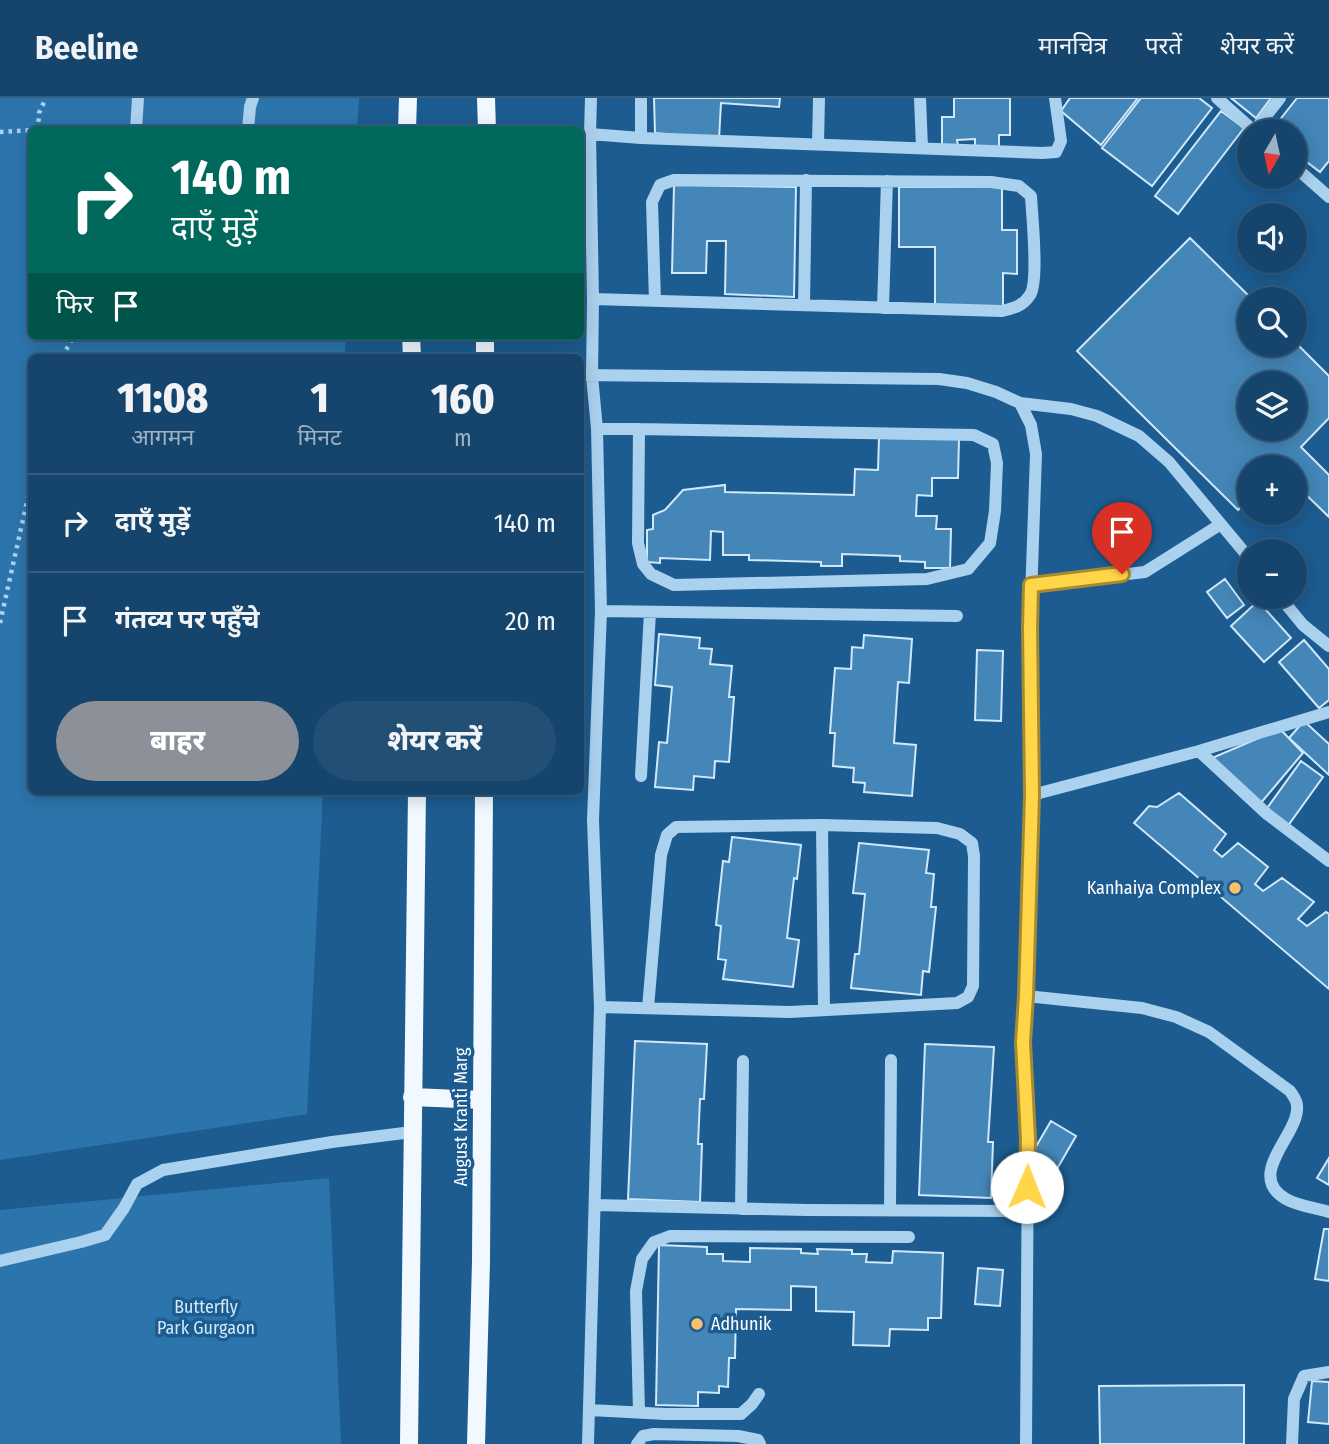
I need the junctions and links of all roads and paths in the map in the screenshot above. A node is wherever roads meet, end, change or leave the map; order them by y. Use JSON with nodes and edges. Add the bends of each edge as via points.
{"nodes":[{"id":1,"x":46,"y":98,"type":"edge"},
{"id":2,"x":138,"y":98,"type":"edge"},
{"id":3,"x":253,"y":98,"type":"edge"},
{"id":4,"x":486,"y":98,"type":"edge"},
{"id":5,"x":591,"y":98,"type":"edge"},
{"id":6,"x":641,"y":98,"type":"edge"},
{"id":7,"x":820,"y":98,"type":"edge"},
{"id":8,"x":920,"y":98,"type":"edge"},
{"id":9,"x":1055,"y":98,"type":"edge"},
{"id":10,"x":1217,"y":98,"type":"edge"},
{"id":11,"x":1280,"y":98,"type":"edge"},
{"id":12,"x":1241,"y":119,"type":"edge"},
{"id":13,"x":1263,"y":119,"type":"edge"},
{"id":14,"x":38,"y":126,"type":"edge"},
{"id":15,"x":136,"y":126,"type":"edge"},
{"id":16,"x":248,"y":126,"type":"edge"},
{"id":17,"x":486,"y":126,"type":"edge"},
{"id":18,"x":28,"y":130,"type":"edge"},
{"id":19,"x":0,"y":132,"type":"edge"},
{"id":20,"x":590,"y":134,"type":"junction"},
{"id":21,"x":641,"y":138,"type":"junction"},
{"id":22,"x":818,"y":144,"type":"junction"},
{"id":23,"x":922,"y":148,"type":"junction"},
{"id":24,"x":1307,"y":178,"type":"edge"},
{"id":25,"x":806,"y":180,"type":"junction"},
{"id":26,"x":887,"y":181,"type":"junction"},
{"id":27,"x":1329,"y":197,"type":"edge"},
{"id":28,"x":593,"y":299,"type":"junction"},
{"id":29,"x":655,"y":301,"type":"junction"},
{"id":30,"x":804,"y":305,"type":"junction"},
{"id":31,"x":883,"y":308,"type":"junction"},
{"id":32,"x":587,"y":376,"type":"edge"},
{"id":33,"x":1020,"y":402,"type":"junction"},
{"id":34,"x":597,"y":429,"type":"junction"},
{"id":35,"x":639,"y":429,"type":"junction"},
{"id":36,"x":28,"y":497,"type":"edge"},
{"id":37,"x":1221,"y":524,"type":"junction"},
{"id":38,"x":1237,"y":543,"type":"edge"},
{"id":39,"x":1031,"y":585,"type":"junction"},
{"id":40,"x":1290,"y":609,"type":"edge"},
{"id":41,"x":601,"y":611,"type":"junction"},
{"id":42,"x":650,"y":612,"type":"junction"},
{"id":43,"x":957,"y":617,"type":"dead end"},
{"id":44,"x":0,"y":622,"type":"edge"},
{"id":45,"x":1329,"y":646,"type":"edge"},
{"id":46,"x":1329,"y":712,"type":"edge"},
{"id":47,"x":1199,"y":751,"type":"junction"},
{"id":48,"x":641,"y":776,"type":"dead end"},
{"id":49,"x":417,"y":795,"type":"edge"},
{"id":50,"x":484,"y":795,"type":"edge"},
{"id":51,"x":1032,"y":795,"type":"junction"},
{"id":52,"x":822,"y":825,"type":"junction"},
{"id":53,"x":1329,"y":861,"type":"edge"},
{"id":54,"x":1026,"y":996,"type":"junction"},
{"id":55,"x":600,"y":1007,"type":"junction"},
{"id":56,"x":648,"y":1008,"type":"junction"},
{"id":57,"x":824,"y":1010,"type":"junction"},
{"id":58,"x":891,"y":1060,"type":"dead end"},
{"id":59,"x":743,"y":1061,"type":"dead end"},
{"id":60,"x":412,"y":1097,"type":"junction"},
{"id":61,"x":482,"y":1100,"type":"junction"},
{"id":62,"x":412,"y":1132,"type":"junction"},
{"id":63,"x":595,"y":1205,"type":"junction"},
{"id":64,"x":741,"y":1209,"type":"junction"},
{"id":65,"x":890,"y":1210,"type":"junction"},
{"id":66,"x":1027,"y":1211,"type":"junction"},
{"id":67,"x":1329,"y":1212,"type":"edge"},
{"id":68,"x":909,"y":1237,"type":"dead end"},
{"id":69,"x":0,"y":1261,"type":"edge"},
{"id":70,"x":1329,"y":1373,"type":"edge"},
{"id":71,"x":759,"y":1394,"type":"dead end"},
{"id":72,"x":590,"y":1410,"type":"junction"},
{"id":73,"x":639,"y":1412,"type":"junction"},
{"id":74,"x":409,"y":1444,"type":"edge"},
{"id":75,"x":476,"y":1444,"type":"edge"},
{"id":76,"x":588,"y":1444,"type":"edge"},
{"id":77,"x":637,"y":1444,"type":"edge"},
{"id":78,"x":760,"y":1444,"type":"edge"},
{"id":79,"x":1026,"y":1444,"type":"edge"},
{"id":80,"x":1292,"y":1444,"type":"edge"}],
"edges":[{"from":1,"to":14,"type":"path"},
{"from":2,"to":15,"type":"street"},
{"from":3,"to":16,"type":"street"},
{"from":4,"to":17,"type":"main road"},
{"from":5,"to":20,"type":"street"},
{"from":6,"to":21,"type":"street"},
{"from":7,"to":22,"type":"street"},
{"from":8,"to":23,"type":"street"},
{"from":9,"to":23,"type":"street","via":[[1061,141],[1056,152]]},
{"from":10,"to":12,"type":"street"},
{"from":11,"to":13,"type":"street"},
{"from":18,"to":19,"type":"path"},
{"from":20,"to":21,"type":"street"},
{"from":20,"to":28,"type":"street"},
{"from":21,"to":22,"type":"street"},
{"from":22,"to":23,"type":"street"},
{"from":24,"to":27,"type":"street"},
{"from":25,"to":26,"type":"street"},
{"from":25,"to":29,"type":"street","via":[[674,180],[660,186],[653,202]]},
{"from":25,"to":30,"type":"street"},
{"from":26,"to":31,"type":"street"},
{"from":26,"to":31,"type":"street","via":[[1019,186],[1031,196],[1035,273],[1032,293],[1019,306],[1002,311]]},
{"from":28,"to":29,"type":"street"},
{"from":28,"to":32,"type":"street"},
{"from":29,"to":30,"type":"street"},
{"from":30,"to":31,"type":"street"},
{"from":32,"to":33,"type":"street","via":[[939,379],[967,383]]},
{"from":32,"to":34,"type":"street"},
{"from":33,"to":37,"type":"street","via":[[1097,416],[1139,436],[1169,462]]},
{"from":33,"to":39,"type":"street","via":[[1031,425],[1036,454]]},
{"from":34,"to":35,"type":"street"},
{"from":34,"to":41,"type":"street"},
{"from":35,"to":35,"type":"street","via":[[638,543],[643,564],[651,574],[674,585],[927,579],[968,569],[990,543],[997,463],[993,444],[974,435]]},
{"from":36,"to":44,"type":"path"},
{"from":37,"to":38,"type":"street"},
{"from":37,"to":39,"type":"street","via":[[1145,572]]},
{"from":39,"to":51,"type":"street"},
{"from":40,"to":45,"type":"street"},
{"from":41,"to":42,"type":"street"},
{"from":41,"to":55,"type":"street","via":[[593,820]]},
{"from":42,"to":43,"type":"street"},
{"from":42,"to":48,"type":"street"},
{"from":46,"to":47,"type":"street"},
{"from":47,"to":51,"type":"street"},
{"from":47,"to":53,"type":"street","via":[[1267,814]]},
{"from":49,"to":60,"type":"main road"},
{"from":50,"to":61,"type":"main road","name":"August Kranti Marg"},
{"from":51,"to":54,"type":"street"},
{"from":52,"to":56,"type":"street","via":[[676,827],[667,835],[661,855]]},
{"from":52,"to":57,"type":"street"},
{"from":52,"to":57,"type":"street","via":[[937,828],[960,834],[972,843],[974,856],[973,986],[968,997],[957,1003]]},
{"from":54,"to":66,"type":"street"},
{"from":54,"to":67,"type":"street","via":[[1142,1008],[1209,1032],[1290,1091],[1298,1103],[1297,1114],[1270,1176],[1287,1199]]},
{"from":55,"to":56,"type":"street"},
{"from":55,"to":63,"type":"street"},
{"from":56,"to":57,"type":"street"},
{"from":58,"to":65,"type":"street"},
{"from":59,"to":64,"type":"street"},
{"from":60,"to":61,"type":"main road"},
{"from":60,"to":62,"type":"main road"},
{"from":61,"to":75,"type":"main road","name":"August Kranti Marg"},
{"from":62,"to":69,"type":"street","via":[[163,1170],[137,1184],[105,1235]]},
{"from":62,"to":74,"type":"main road"},
{"from":63,"to":64,"type":"street"},
{"from":63,"to":72,"type":"street"},
{"from":64,"to":65,"type":"street"},
{"from":65,"to":66,"type":"street"},
{"from":66,"to":79,"type":"street"},
{"from":68,"to":73,"type":"street","via":[[670,1236],[654,1242],[642,1259],[636,1291]]},
{"from":70,"to":80,"type":"street","via":[[1304,1376],[1294,1399]]},
{"from":71,"to":73,"type":"street","via":[[741,1413]]},
{"from":72,"to":73,"type":"street"},
{"from":72,"to":76,"type":"street"},
{"from":77,"to":78,"type":"street","via":[[643,1436],[654,1434],[738,1436]]}]}
